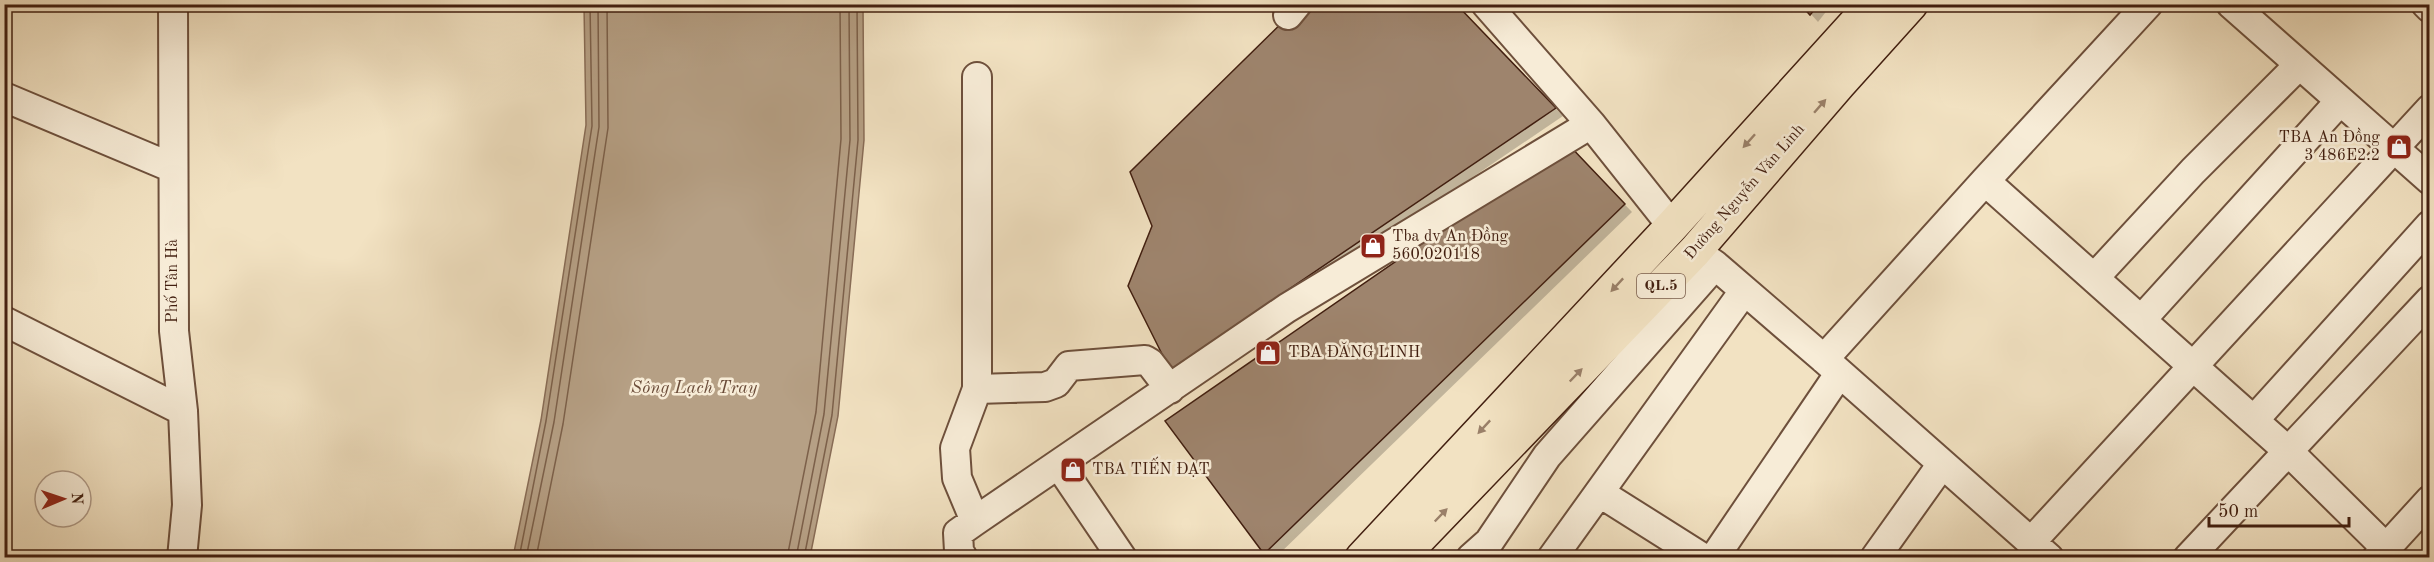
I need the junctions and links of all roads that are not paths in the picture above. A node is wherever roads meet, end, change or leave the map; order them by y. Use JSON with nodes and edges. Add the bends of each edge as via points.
{"nodes":[{"id":1,"x":173,"y":4,"type":"edge"},
{"id":2,"x":1486,"y":4,"type":"edge"},
{"id":3,"x":1873,"y":4,"type":"edge"},
{"id":4,"x":1911,"y":4,"type":"edge"},
{"id":5,"x":2148,"y":4,"type":"edge"},
{"id":6,"x":2231,"y":4,"type":"edge"},
{"id":7,"x":2426,"y":4,"type":"edge"},
{"id":8,"x":2430,"y":8,"type":"edge"},
{"id":9,"x":2299,"y":65,"type":"junction"},
{"id":10,"x":977,"y":77,"type":"dead end"},
{"id":11,"x":4,"y":97,"type":"edge"},
{"id":12,"x":2340,"y":101,"type":"junction"},
{"id":13,"x":2430,"y":109,"type":"edge"},
{"id":14,"x":1591,"y":124,"type":"junction"},
{"id":15,"x":2394,"y":149,"type":"junction"},
{"id":16,"x":173,"y":168,"type":"junction"},
{"id":17,"x":1985,"y":180,"type":"junction"},
{"id":18,"x":2430,"y":180,"type":"edge"},
{"id":19,"x":2430,"y":225,"type":"edge"},
{"id":20,"x":1672,"y":226,"type":"junction"},
{"id":21,"x":1705,"y":258,"type":"junction"},
{"id":22,"x":2095,"y":277,"type":"junction"},
{"id":23,"x":1744,"y":291,"type":"junction"},
{"id":24,"x":2430,"y":300,"type":"edge"},
{"id":25,"x":2142,"y":319,"type":"junction"},
{"id":26,"x":4,"y":321,"type":"edge"},
{"id":27,"x":2194,"y":366,"type":"junction"},
{"id":28,"x":1832,"y":367,"type":"junction"},
{"id":29,"x":1170,"y":388,"type":"junction"},
{"id":30,"x":977,"y":389,"type":"junction"},
{"id":31,"x":183,"y":411,"type":"junction"},
{"id":32,"x":2254,"y":420,"type":"junction"},
{"id":33,"x":2288,"y":451,"type":"junction"},
{"id":34,"x":1942,"y":464,"type":"junction"},
{"id":35,"x":1059,"y":465,"type":"junction"},
{"id":36,"x":1600,"y":493,"type":"junction"},
{"id":37,"x":2430,"y":500,"type":"edge"},
{"id":38,"x":975,"y":522,"type":"junction"},
{"id":39,"x":2040,"y":550,"type":"edge"},
{"id":40,"x":2381,"y":553,"type":"edge"},
{"id":41,"x":182,"y":558,"type":"edge"},
{"id":42,"x":963,"y":558,"type":"edge"},
{"id":43,"x":1122,"y":558,"type":"edge"},
{"id":44,"x":1362,"y":558,"type":"edge"},
{"id":45,"x":1400,"y":558,"type":"edge"},
{"id":46,"x":1471,"y":558,"type":"edge"},
{"id":47,"x":1552,"y":558,"type":"edge"},
{"id":48,"x":1703,"y":558,"type":"edge"},
{"id":49,"x":1714,"y":558,"type":"edge"},
{"id":50,"x":1875,"y":558,"type":"edge"},
{"id":51,"x":2188,"y":558,"type":"edge"}],
"edges":[{"from":1,"to":16,"type":"street","name":"Phố Tân Hà"},
{"from":2,"to":14,"type":"street"},
{"from":3,"to":20,"type":"highway","name":"Đường Nguyễn Văn Linh","number":"QL.5","one_way":true},
{"from":21,"to":4,"type":"highway","name":"Đường Nguyễn Văn Linh","number":"QL.5","one_way":true,"via":[[1839,84]]},
{"from":5,"to":17,"type":"street"},
{"from":6,"to":9,"type":"street"},
{"from":7,"to":8,"type":"street"},
{"from":9,"to":12,"type":"street"},
{"from":9,"to":22,"type":"street"},
{"from":10,"to":30,"type":"street"},
{"from":11,"to":16,"type":"street"},
{"from":12,"to":15,"type":"street"},
{"from":12,"to":25,"type":"street"},
{"from":13,"to":15,"type":"street"},
{"from":14,"to":20,"type":"street"},
{"from":14,"to":29,"type":"street","via":[[1287,308]]},
{"from":15,"to":18,"type":"street"},
{"from":15,"to":27,"type":"street"},
{"from":16,"to":31,"type":"street","name":"Phố Tân Hà","via":[[174,331]]},
{"from":17,"to":22,"type":"street"},
{"from":17,"to":28,"type":"street"},
{"from":19,"to":32,"type":"street"},
{"from":20,"to":44,"type":"highway","name":"Đường Nguyễn Văn Linh","number":"QL.5","one_way":true},
{"from":21,"to":23,"type":"street"},
{"from":45,"to":21,"type":"highway","name":"Đường Nguyễn Văn Linh","number":"QL.5","one_way":true},
{"from":21,"to":46,"type":"street","via":[[1547,456],[1489,542]]},
{"from":22,"to":25,"type":"street"},
{"from":23,"to":28,"type":"street"},
{"from":23,"to":36,"type":"street"},
{"from":24,"to":33,"type":"street"},
{"from":25,"to":27,"type":"street"},
{"from":26,"to":31,"type":"street"},
{"from":27,"to":32,"type":"street"},
{"from":27,"to":39,"type":"street"},
{"from":28,"to":34,"type":"street"},
{"from":28,"to":49,"type":"street"},
{"from":29,"to":30,"type":"street","via":[[1145,360],[1069,366],[1056,383],[1045,387]]},
{"from":29,"to":35,"type":"street"},
{"from":30,"to":38,"type":"street","via":[[955,448],[957,478]]},
{"from":31,"to":41,"type":"street","name":"Phố Tân Hà","via":[[187,505]]},
{"from":32,"to":33,"type":"street"},
{"from":33,"to":40,"type":"street"},
{"from":33,"to":51,"type":"street"},
{"from":34,"to":39,"type":"street"},
{"from":34,"to":50,"type":"street"},
{"from":35,"to":38,"type":"street"},
{"from":35,"to":43,"type":"street"},
{"from":36,"to":47,"type":"street"},
{"from":36,"to":48,"type":"street"},
{"from":37,"to":40,"type":"street"},
{"from":38,"to":42,"type":"street","via":[[958,533]]}]}
